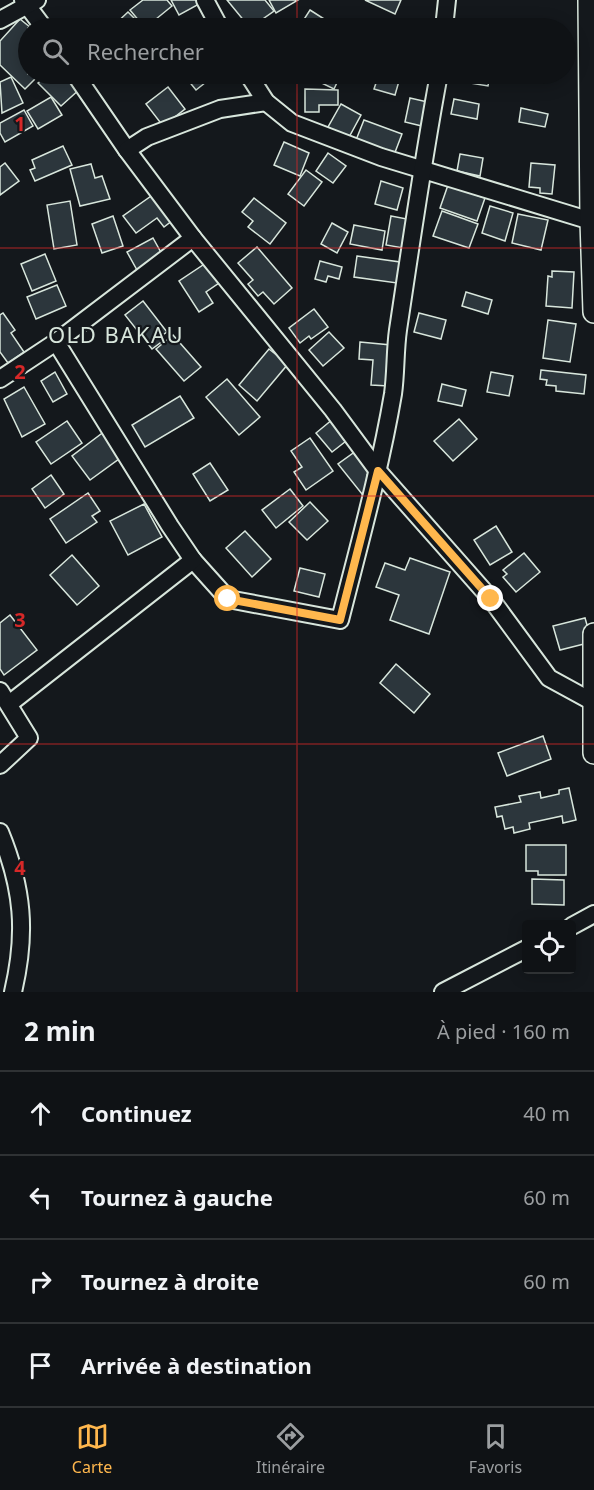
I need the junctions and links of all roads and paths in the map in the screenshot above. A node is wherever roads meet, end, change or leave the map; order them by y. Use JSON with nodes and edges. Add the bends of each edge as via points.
{"nodes":[{"id":1,"x":205,"y":0,"type":"edge"},
{"id":2,"x":447,"y":0,"type":"edge"},
{"id":3,"x":589,"y":0,"type":"edge"},
{"id":4,"x":29,"y":2,"type":"edge"},
{"id":5,"x":38,"y":18,"type":"edge"},
{"id":6,"x":215,"y":18,"type":"edge"},
{"id":7,"x":445,"y":18,"type":"edge"},
{"id":8,"x":0,"y":20,"type":"edge"},
{"id":9,"x":82,"y":84,"type":"edge"},
{"id":10,"x":255,"y":84,"type":"edge"},
{"id":11,"x":437,"y":84,"type":"edge"},
{"id":12,"x":266,"y":102,"type":"junction"},
{"id":13,"x":127,"y":150,"type":"junction"},
{"id":14,"x":593,"y":161,"type":"edge"},
{"id":15,"x":421,"y":169,"type":"junction"},
{"id":16,"x":591,"y":221,"type":"junction"},
{"id":17,"x":193,"y":238,"type":"junction"},
{"id":18,"x":594,"y":312,"type":"edge"},
{"id":19,"x":56,"y":342,"type":"junction"},
{"id":20,"x":0,"y":379,"type":"edge"},
{"id":21,"x":378,"y":471,"type":"junction"},
{"id":22,"x":194,"y":560,"type":"junction"},
{"id":23,"x":594,"y":634,"type":"edge"},
{"id":24,"x":4,"y":697,"type":"edge"},
{"id":25,"x":593,"y":702,"type":"edge"},
{"id":26,"x":594,"y":753,"type":"edge"},
{"id":27,"x":0,"y":765,"type":"edge"},
{"id":28,"x":0,"y":832,"type":"edge"},
{"id":29,"x":594,"y":914,"type":"edge"},
{"id":30,"x":576,"y":924,"type":"edge"},
{"id":31,"x":522,"y":951,"type":"edge"},
{"id":32,"x":13,"y":992,"type":"edge"},
{"id":33,"x":443,"y":992,"type":"edge"}],
"edges":[{"from":1,"to":6,"type":"street"},
{"from":2,"to":7,"type":"street"},
{"from":3,"to":14,"type":"street"},
{"from":4,"to":5,"type":"street"},
{"from":4,"to":8,"type":"street"},
{"from":9,"to":13,"type":"street"},
{"from":10,"to":12,"type":"street"},
{"from":11,"to":15,"type":"street"},
{"from":12,"to":13,"type":"street","via":[[220,108],[147,137]]},
{"from":12,"to":15,"type":"street","via":[[292,123]]},
{"from":13,"to":17,"type":"street"},
{"from":14,"to":16,"type":"street"},
{"from":15,"to":16,"type":"street"},
{"from":15,"to":21,"type":"street","via":[[393,392]]},
{"from":16,"to":18,"type":"street"},
{"from":17,"to":19,"type":"street"},
{"from":17,"to":21,"type":"street"},
{"from":19,"to":20,"type":"street"},
{"from":19,"to":22,"type":"street"},
{"from":21,"to":22,"type":"street","via":[[340,620],[228,599]]},
{"from":21,"to":25,"type":"street","via":[[491,599],[549,678]]},
{"from":22,"to":24,"type":"street"},
{"from":23,"to":25,"type":"street"},
{"from":24,"to":27,"type":"street","via":[[29,738]]},
{"from":25,"to":26,"type":"street"},
{"from":28,"to":32,"type":"street","via":[[10,856],[22,909],[20,964]]},
{"from":29,"to":30,"type":"street"},
{"from":31,"to":33,"type":"street"}]}
